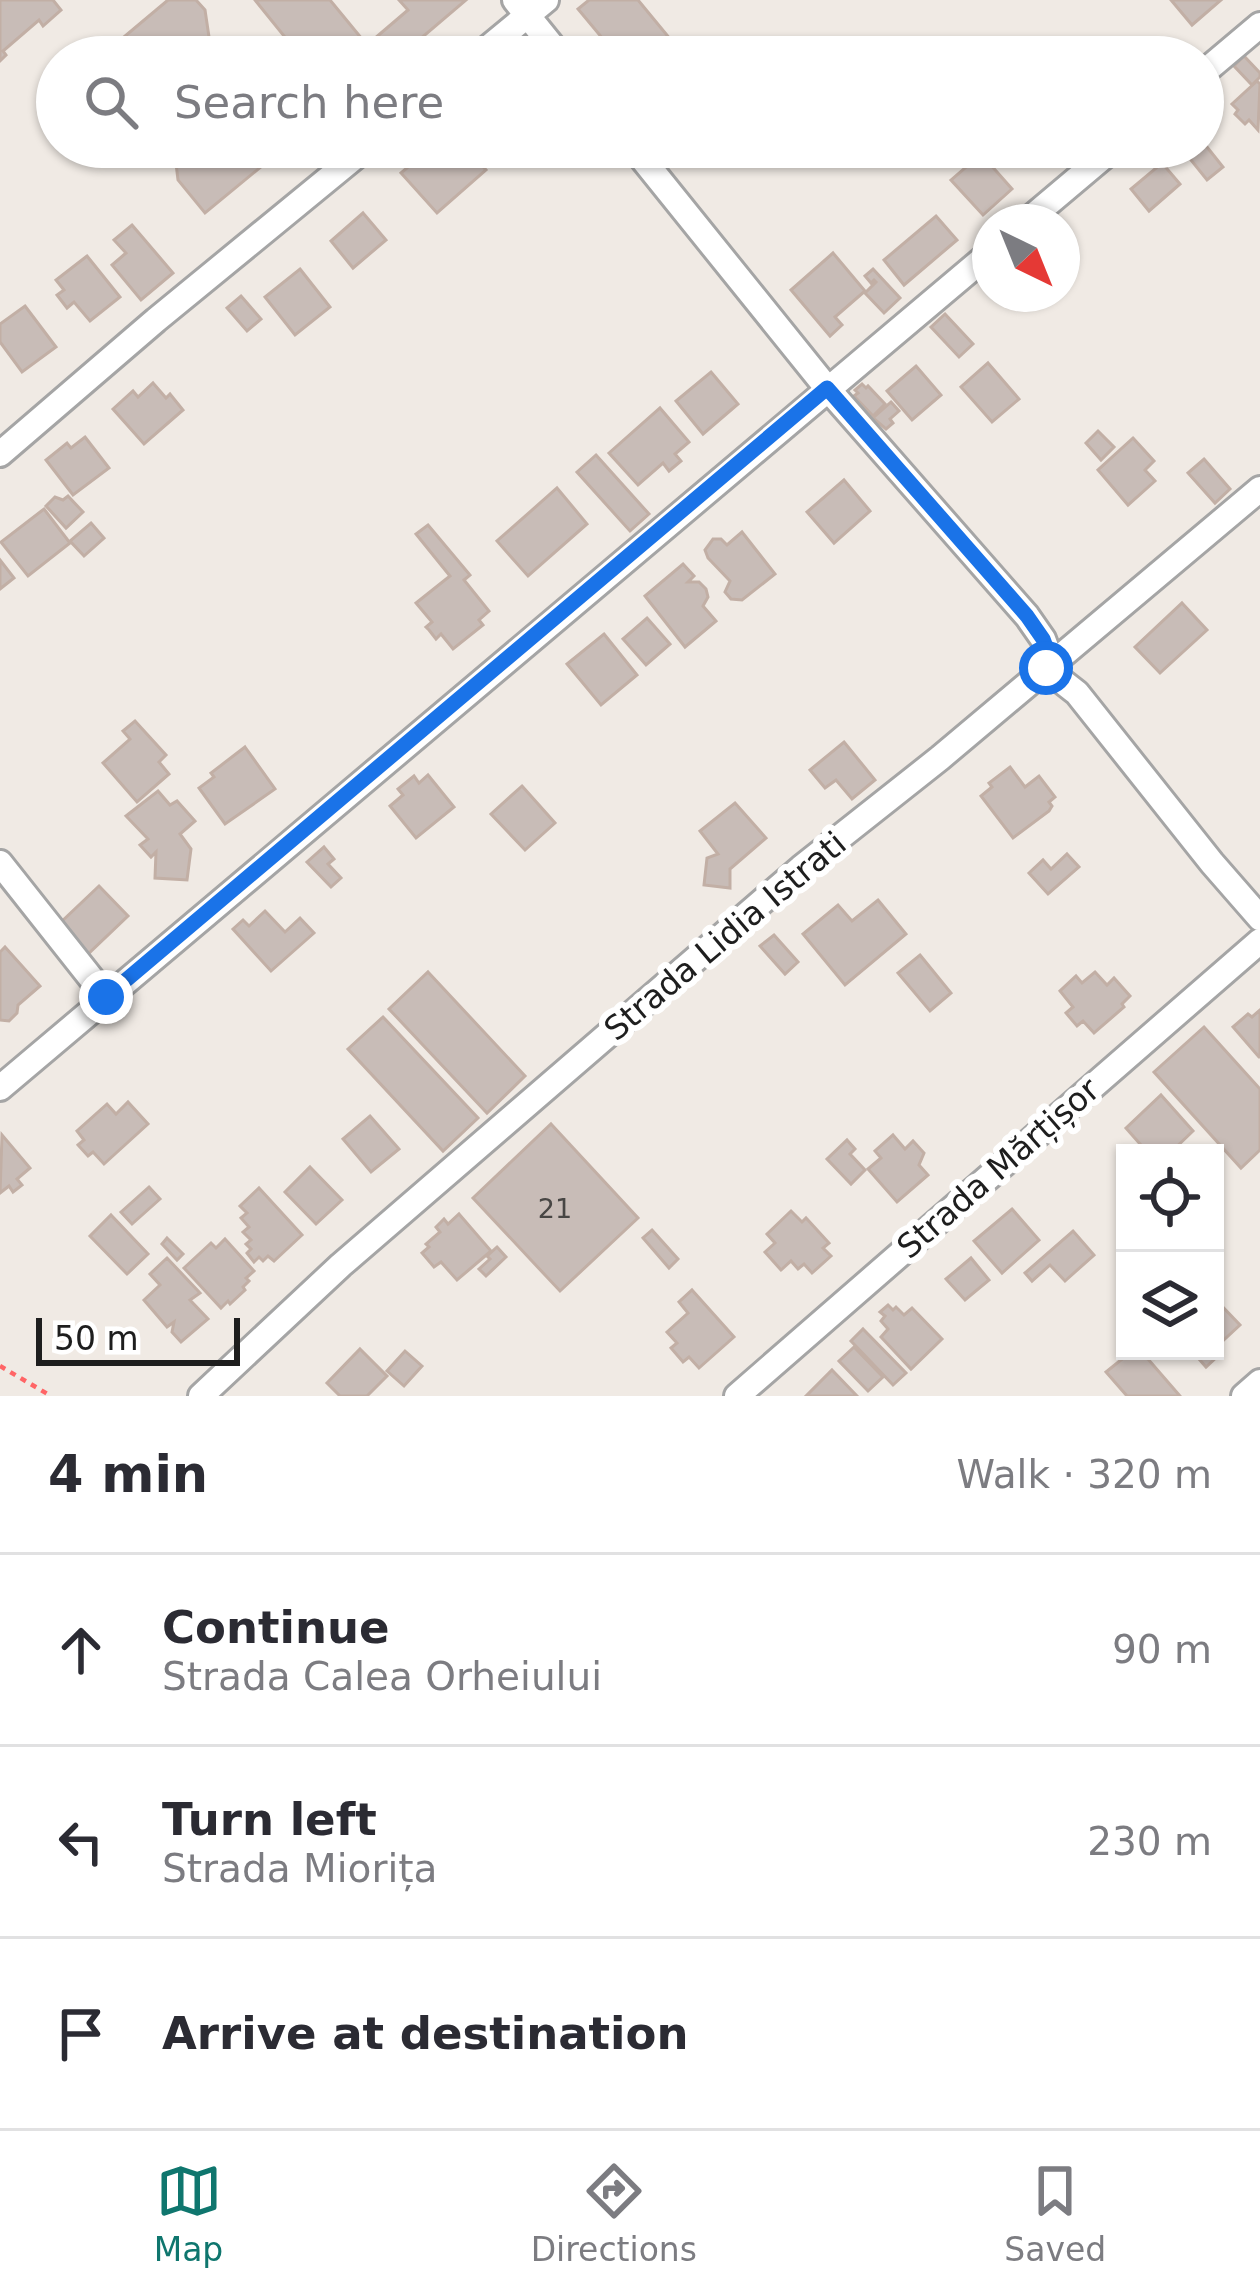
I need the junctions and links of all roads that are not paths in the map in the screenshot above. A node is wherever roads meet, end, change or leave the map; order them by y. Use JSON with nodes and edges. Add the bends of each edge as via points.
{"nodes":[{"id":1,"x":529,"y":5,"type":"edge"},
{"id":2,"x":1260,"y":25,"type":"edge"},
{"id":3,"x":498,"y":36,"type":"edge"},
{"id":4,"x":548,"y":36,"type":"edge"},
{"id":5,"x":1224,"y":55,"type":"edge"},
{"id":6,"x":341,"y":168,"type":"edge"},
{"id":7,"x":650,"y":168,"type":"edge"},
{"id":8,"x":1090,"y":168,"type":"edge"},
{"id":9,"x":1047,"y":204,"type":"edge"},
{"id":10,"x":972,"y":268,"type":"edge"},
{"id":11,"x":827,"y":388,"type":"junction"},
{"id":12,"x":0,"y":454,"type":"edge"},
{"id":13,"x":1260,"y":489,"type":"edge"},
{"id":14,"x":1049,"y":666,"type":"junction"},
{"id":15,"x":0,"y":863,"type":"edge"},
{"id":16,"x":1260,"y":918,"type":"edge"},
{"id":17,"x":1260,"y":941,"type":"edge"},
{"id":18,"x":106,"y":997,"type":"junction"},
{"id":19,"x":0,"y":1088,"type":"edge"},
{"id":20,"x":1260,"y":1382,"type":"edge"},
{"id":21,"x":201,"y":1396,"type":"edge"},
{"id":22,"x":737,"y":1396,"type":"edge"},
{"id":23,"x":1244,"y":1396,"type":"edge"}],
"edges":[{"from":1,"to":3,"type":"street"},
{"from":1,"to":4,"type":"street"},
{"from":2,"to":5,"type":"street"},
{"from":6,"to":12,"type":"street"},
{"from":7,"to":11,"type":"street"},
{"from":8,"to":9,"type":"street"},
{"from":10,"to":11,"type":"street"},
{"from":11,"to":14,"type":"street","via":[[1027,616]]},
{"from":11,"to":18,"type":"street"},
{"from":13,"to":14,"type":"street","name":"Strada Lidia Istrati"},
{"from":14,"to":16,"type":"street"},
{"from":14,"to":21,"type":"street","name":"Strada Lidia Istrati","via":[[462,1159]]},
{"from":15,"to":18,"type":"street"},
{"from":17,"to":22,"type":"street","name":"Strada Mărțișor"},
{"from":18,"to":19,"type":"street"},
{"from":20,"to":23,"type":"street"}]}
